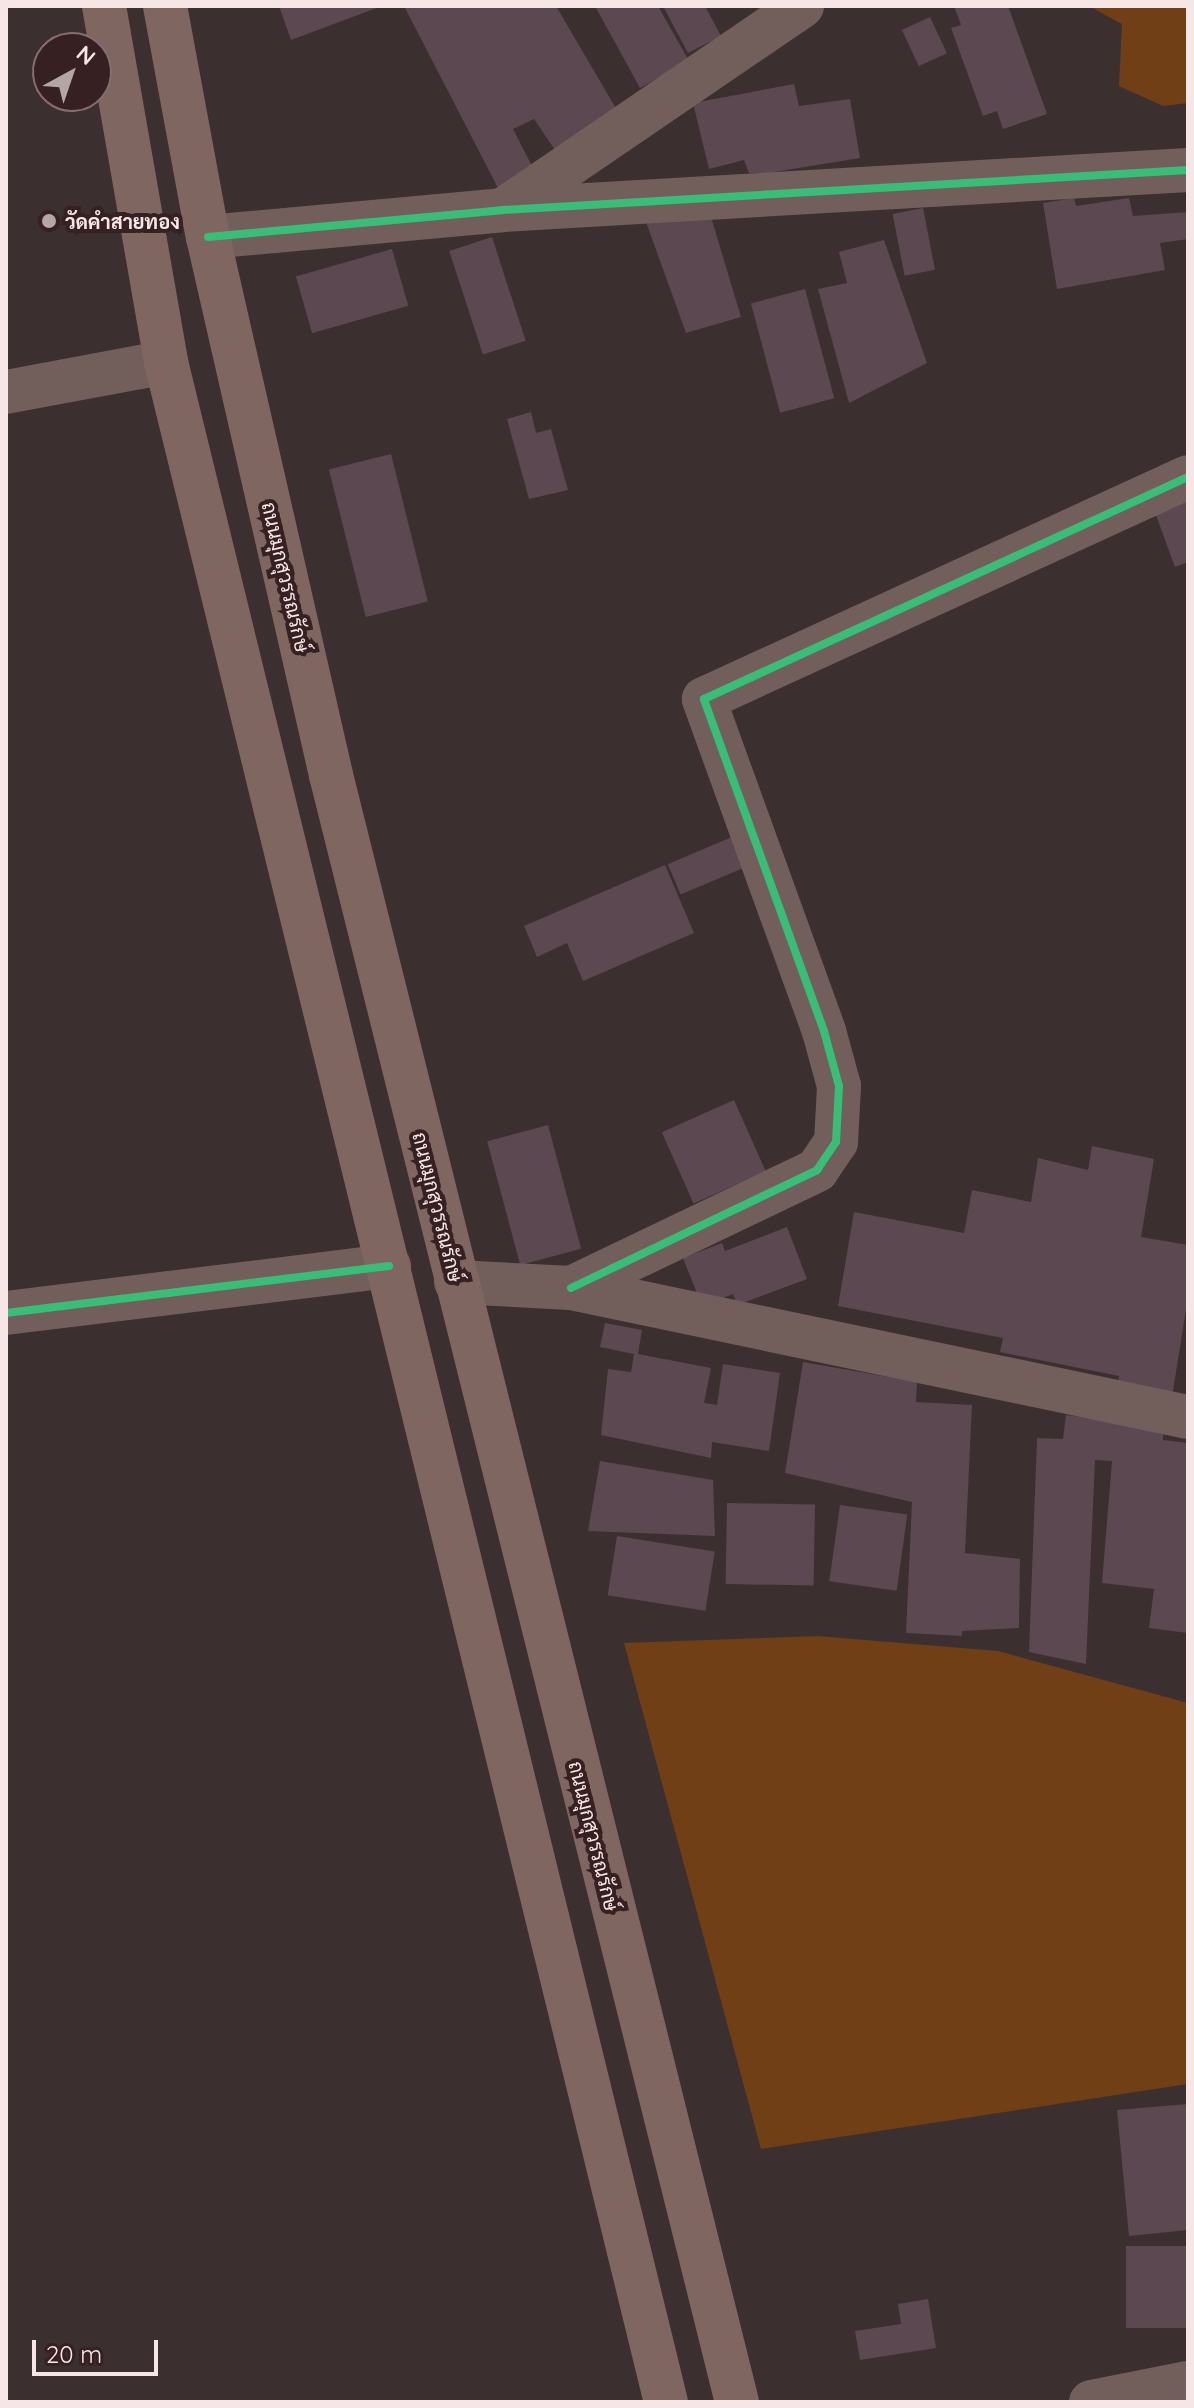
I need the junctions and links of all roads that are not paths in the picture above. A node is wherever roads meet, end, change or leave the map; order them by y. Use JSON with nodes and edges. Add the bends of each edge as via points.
{"nodes":[{"id":1,"x":104,"y":6,"type":"edge"},
{"id":2,"x":165,"y":6,"type":"edge"},
{"id":3,"x":802,"y":6,"type":"edge"},
{"id":4,"x":1188,"y":170,"type":"edge"},
{"id":5,"x":502,"y":210,"type":"junction"},
{"id":6,"x":208,"y":237,"type":"junction"},
{"id":7,"x":166,"y":362,"type":"junction"},
{"id":8,"x":6,"y":392,"type":"edge"},
{"id":9,"x":1188,"y":477,"type":"edge"},
{"id":10,"x":389,"y":1266,"type":"junction"},
{"id":11,"x":456,"y":1282,"type":"junction"},
{"id":12,"x":571,"y":1288,"type":"junction"},
{"id":13,"x":6,"y":1313,"type":"edge"},
{"id":14,"x":487,"y":1411,"type":"junction"},
{"id":15,"x":1188,"y":1417,"type":"edge"},
{"id":16,"x":429,"y":1427,"type":"junction"},
{"id":17,"x":1188,"y":2383,"type":"edge"},
{"id":18,"x":666,"y":2402,"type":"edge"},
{"id":19,"x":737,"y":2402,"type":"edge"},
{"id":20,"x":1091,"y":2402,"type":"edge"}],
"edges":[{"from":1,"to":7,"type":"main road"},
{"from":2,"to":6,"type":"main road","name":"ถนนมุกสุวรรณรักษ์"},
{"from":3,"to":5,"type":"street"},
{"from":4,"to":5,"type":"street"},
{"from":5,"to":6,"type":"street"},
{"from":6,"to":11,"type":"main road","name":"ถนนมุกสุวรรณรักษ์","via":[[331,775]]},
{"from":7,"to":8,"type":"street"},
{"from":7,"to":10,"type":"main road"},
{"from":9,"to":12,"type":"street","via":[[704,699],[824,1031],[839,1086],[836,1142],[817,1170]]},
{"from":10,"to":13,"type":"street"},
{"from":10,"to":16,"type":"main road"},
{"from":11,"to":12,"type":"street"},
{"from":11,"to":14,"type":"main road","name":"ถนนมุกสุวรรณรักษ์"},
{"from":12,"to":15,"type":"street"},
{"from":14,"to":16,"type":"main road"},
{"from":14,"to":19,"type":"main road","name":"ถนนมุกสุวรรณรักษ์"},
{"from":16,"to":18,"type":"main road"},
{"from":17,"to":20,"type":"street"}]}
